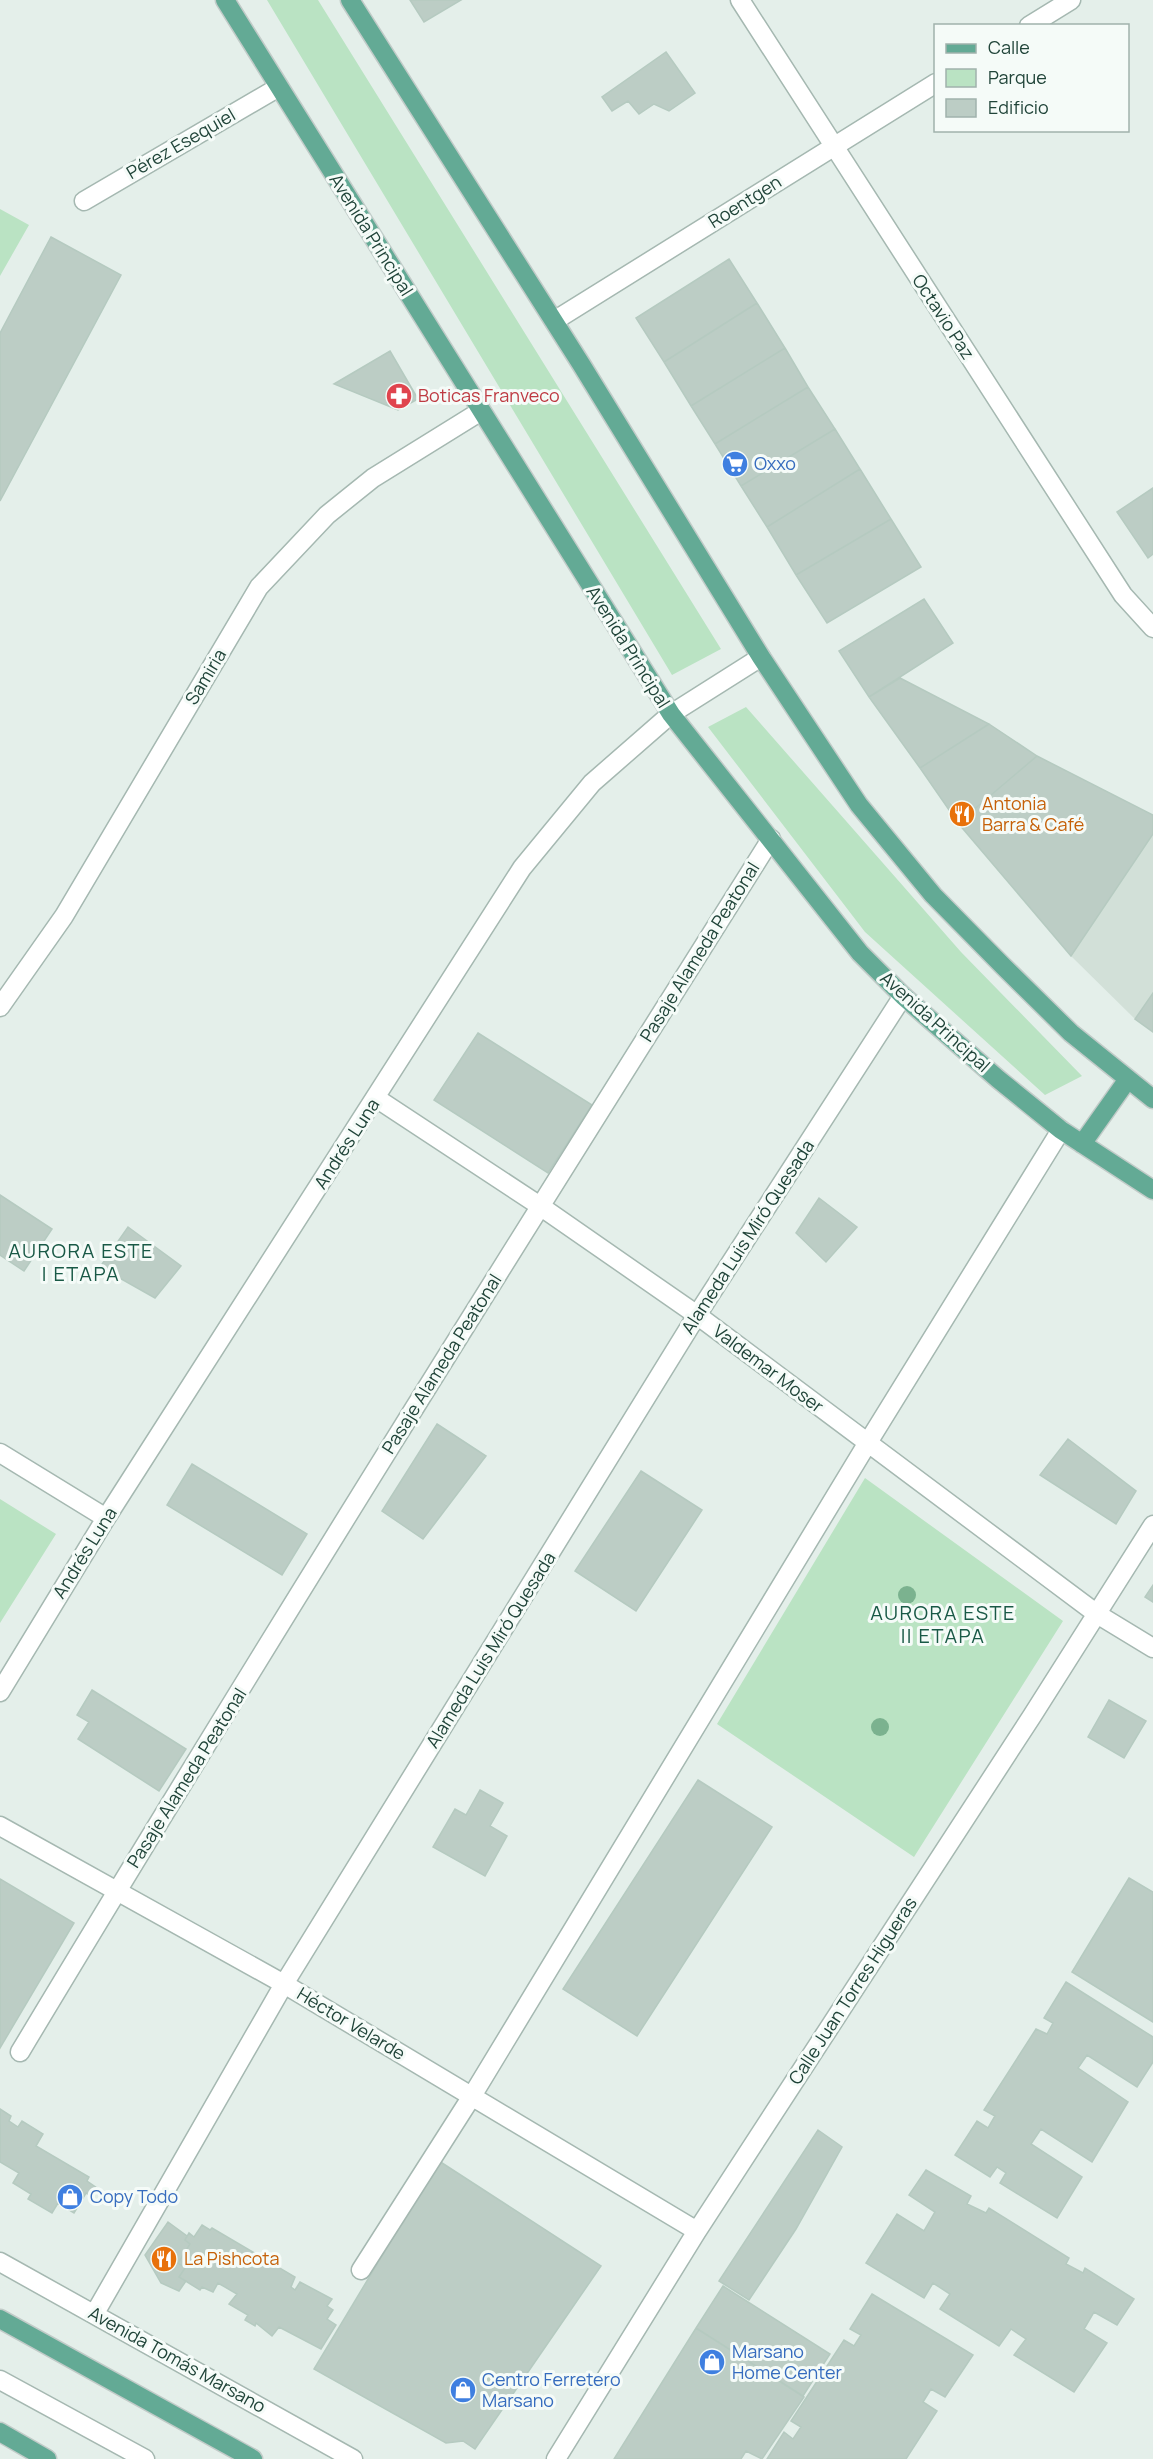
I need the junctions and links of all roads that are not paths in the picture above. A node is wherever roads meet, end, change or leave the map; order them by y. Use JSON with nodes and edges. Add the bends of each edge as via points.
{"nodes":[{"id":1,"x":225,"y":0,"type":"edge"},
{"id":2,"x":350,"y":0,"type":"edge"},
{"id":3,"x":740,"y":0,"type":"edge"},
{"id":4,"x":1071,"y":0,"type":"edge"},
{"id":5,"x":1032,"y":24,"type":"edge"},
{"id":6,"x":934,"y":84,"type":"edge"},
{"id":7,"x":279,"y":87,"type":"junction"},
{"id":8,"x":832,"y":147,"type":"junction"},
{"id":9,"x":84,"y":201,"type":"dead end"},
{"id":10,"x":554,"y":321,"type":"junction"},
{"id":11,"x":481,"y":411,"type":"junction"},
{"id":12,"x":1153,"y":628,"type":"edge"},
{"id":13,"x":760,"y":657,"type":"junction"},
{"id":14,"x":671,"y":714,"type":"junction"},
{"id":15,"x":771,"y":839,"type":"junction"},
{"id":16,"x":903,"y":996,"type":"junction"},
{"id":17,"x":0,"y":1007,"type":"edge"},
{"id":18,"x":1128,"y":1079,"type":"junction"},
{"id":19,"x":376,"y":1098,"type":"junction"},
{"id":20,"x":1153,"y":1099,"type":"edge"},
{"id":21,"x":1062,"y":1130,"type":"junction"},
{"id":22,"x":1082,"y":1144,"type":"junction"},
{"id":23,"x":1153,"y":1190,"type":"edge"},
{"id":24,"x":540,"y":1206,"type":"junction"},
{"id":25,"x":697,"y":1315,"type":"junction"},
{"id":26,"x":867,"y":1444,"type":"junction"},
{"id":27,"x":0,"y":1453,"type":"edge"},
{"id":28,"x":106,"y":1518,"type":"junction"},
{"id":29,"x":1153,"y":1525,"type":"edge"},
{"id":30,"x":1097,"y":1614,"type":"junction"},
{"id":31,"x":1153,"y":1648,"type":"edge"},
{"id":32,"x":0,"y":1692,"type":"edge"},
{"id":33,"x":0,"y":1826,"type":"edge"},
{"id":34,"x":117,"y":1891,"type":"junction"},
{"id":35,"x":284,"y":1984,"type":"junction"},
{"id":36,"x":20,"y":2052,"type":"dead end"},
{"id":37,"x":472,"y":2096,"type":"junction"},
{"id":38,"x":697,"y":2231,"type":"junction"},
{"id":39,"x":0,"y":2262,"type":"edge"},
{"id":40,"x":361,"y":2270,"type":"dead end"},
{"id":41,"x":95,"y":2313,"type":"junction"},
{"id":42,"x":0,"y":2319,"type":"edge"},
{"id":43,"x":0,"y":2379,"type":"edge"},
{"id":44,"x":0,"y":2432,"type":"edge"},
{"id":45,"x":47,"y":2459,"type":"edge"},
{"id":46,"x":146,"y":2459,"type":"edge"},
{"id":47,"x":253,"y":2459,"type":"edge"},
{"id":48,"x":353,"y":2459,"type":"edge"},
{"id":49,"x":556,"y":2459,"type":"edge"}],
"edges":[{"from":1,"to":7,"type":"main road","name":"Avenida Principal"},
{"from":2,"to":10,"type":"main road"},
{"from":3,"to":8,"type":"street","name":"Octavio Paz"},
{"from":4,"to":5,"type":"street"},
{"from":6,"to":8,"type":"street","name":"Roentgen"},
{"from":7,"to":9,"type":"street","name":"Pérez Esequiel"},
{"from":7,"to":11,"type":"main road","name":"Avenida Principal"},
{"from":8,"to":10,"type":"street","name":"Roentgen"},
{"from":8,"to":12,"type":"street","name":"Octavio Paz","via":[[1123,595]]},
{"from":10,"to":13,"type":"main road"},
{"from":11,"to":14,"type":"main road","name":"Avenida Principal"},
{"from":11,"to":17,"type":"street","name":"Samiria","via":[[373,478],[327,515],[259,587],[64,916]]},
{"from":13,"to":14,"type":"street","name":"Andrés Luna"},
{"from":13,"to":18,"type":"main road","via":[[859,805],[933,895],[1071,1033]]},
{"from":14,"to":15,"type":"main road","name":"Avenida Principal"},
{"from":14,"to":19,"type":"street","name":"Andrés Luna","via":[[592,783],[522,868]]},
{"from":15,"to":16,"type":"main road","name":"Avenida Principal","via":[[860,953]]},
{"from":15,"to":24,"type":"street","name":"Pasaje Alameda Peatonal"},
{"from":16,"to":21,"type":"main road","name":"Avenida Principal"},
{"from":16,"to":25,"type":"street","name":"Alameda Luis Miró Quesada"},
{"from":18,"to":20,"type":"main road"},
{"from":18,"to":22,"type":"main road"},
{"from":19,"to":24,"type":"street","name":"Valdemar Moser"},
{"from":19,"to":28,"type":"street","name":"Andrés Luna"},
{"from":21,"to":22,"type":"main road","name":"Avenida Principal"},
{"from":21,"to":26,"type":"street"},
{"from":22,"to":23,"type":"main road","name":"Avenida Principal"},
{"from":24,"to":25,"type":"street","name":"Valdemar Moser"},
{"from":24,"to":34,"type":"street","name":"Pasaje Alameda Peatonal"},
{"from":25,"to":26,"type":"street","name":"Valdemar Moser"},
{"from":25,"to":35,"type":"street","name":"Alameda Luis Miró Quesada"},
{"from":26,"to":30,"type":"street","name":"Valdemar Moser"},
{"from":26,"to":37,"type":"street"},
{"from":27,"to":28,"type":"street"},
{"from":28,"to":32,"type":"street","name":"Andrés Luna"},
{"from":29,"to":30,"type":"street","name":"Calle Juan Torres Higueras"},
{"from":30,"to":31,"type":"street","name":"Valdemar Moser"},
{"from":30,"to":38,"type":"street","name":"Calle Juan Torres Higueras"},
{"from":33,"to":34,"type":"street","name":"Héctor Velarde"},
{"from":34,"to":35,"type":"street","name":"Héctor Velarde"},
{"from":34,"to":36,"type":"street","name":"Pasaje Alameda Peatonal"},
{"from":35,"to":37,"type":"street","name":"Héctor Velarde"},
{"from":35,"to":41,"type":"street","name":"Alameda Luis Miró Quesada"},
{"from":37,"to":38,"type":"street","name":"Héctor Velarde"},
{"from":37,"to":40,"type":"street"},
{"from":38,"to":49,"type":"street","name":"Calle Juan Torres Higueras"},
{"from":39,"to":41,"type":"street","name":"Avenida Tomás Marsano"},
{"from":41,"to":48,"type":"street","name":"Avenida Tomás Marsano"},
{"from":42,"to":47,"type":"main road"},
{"from":43,"to":46,"type":"street"},
{"from":44,"to":45,"type":"main road"}]}
